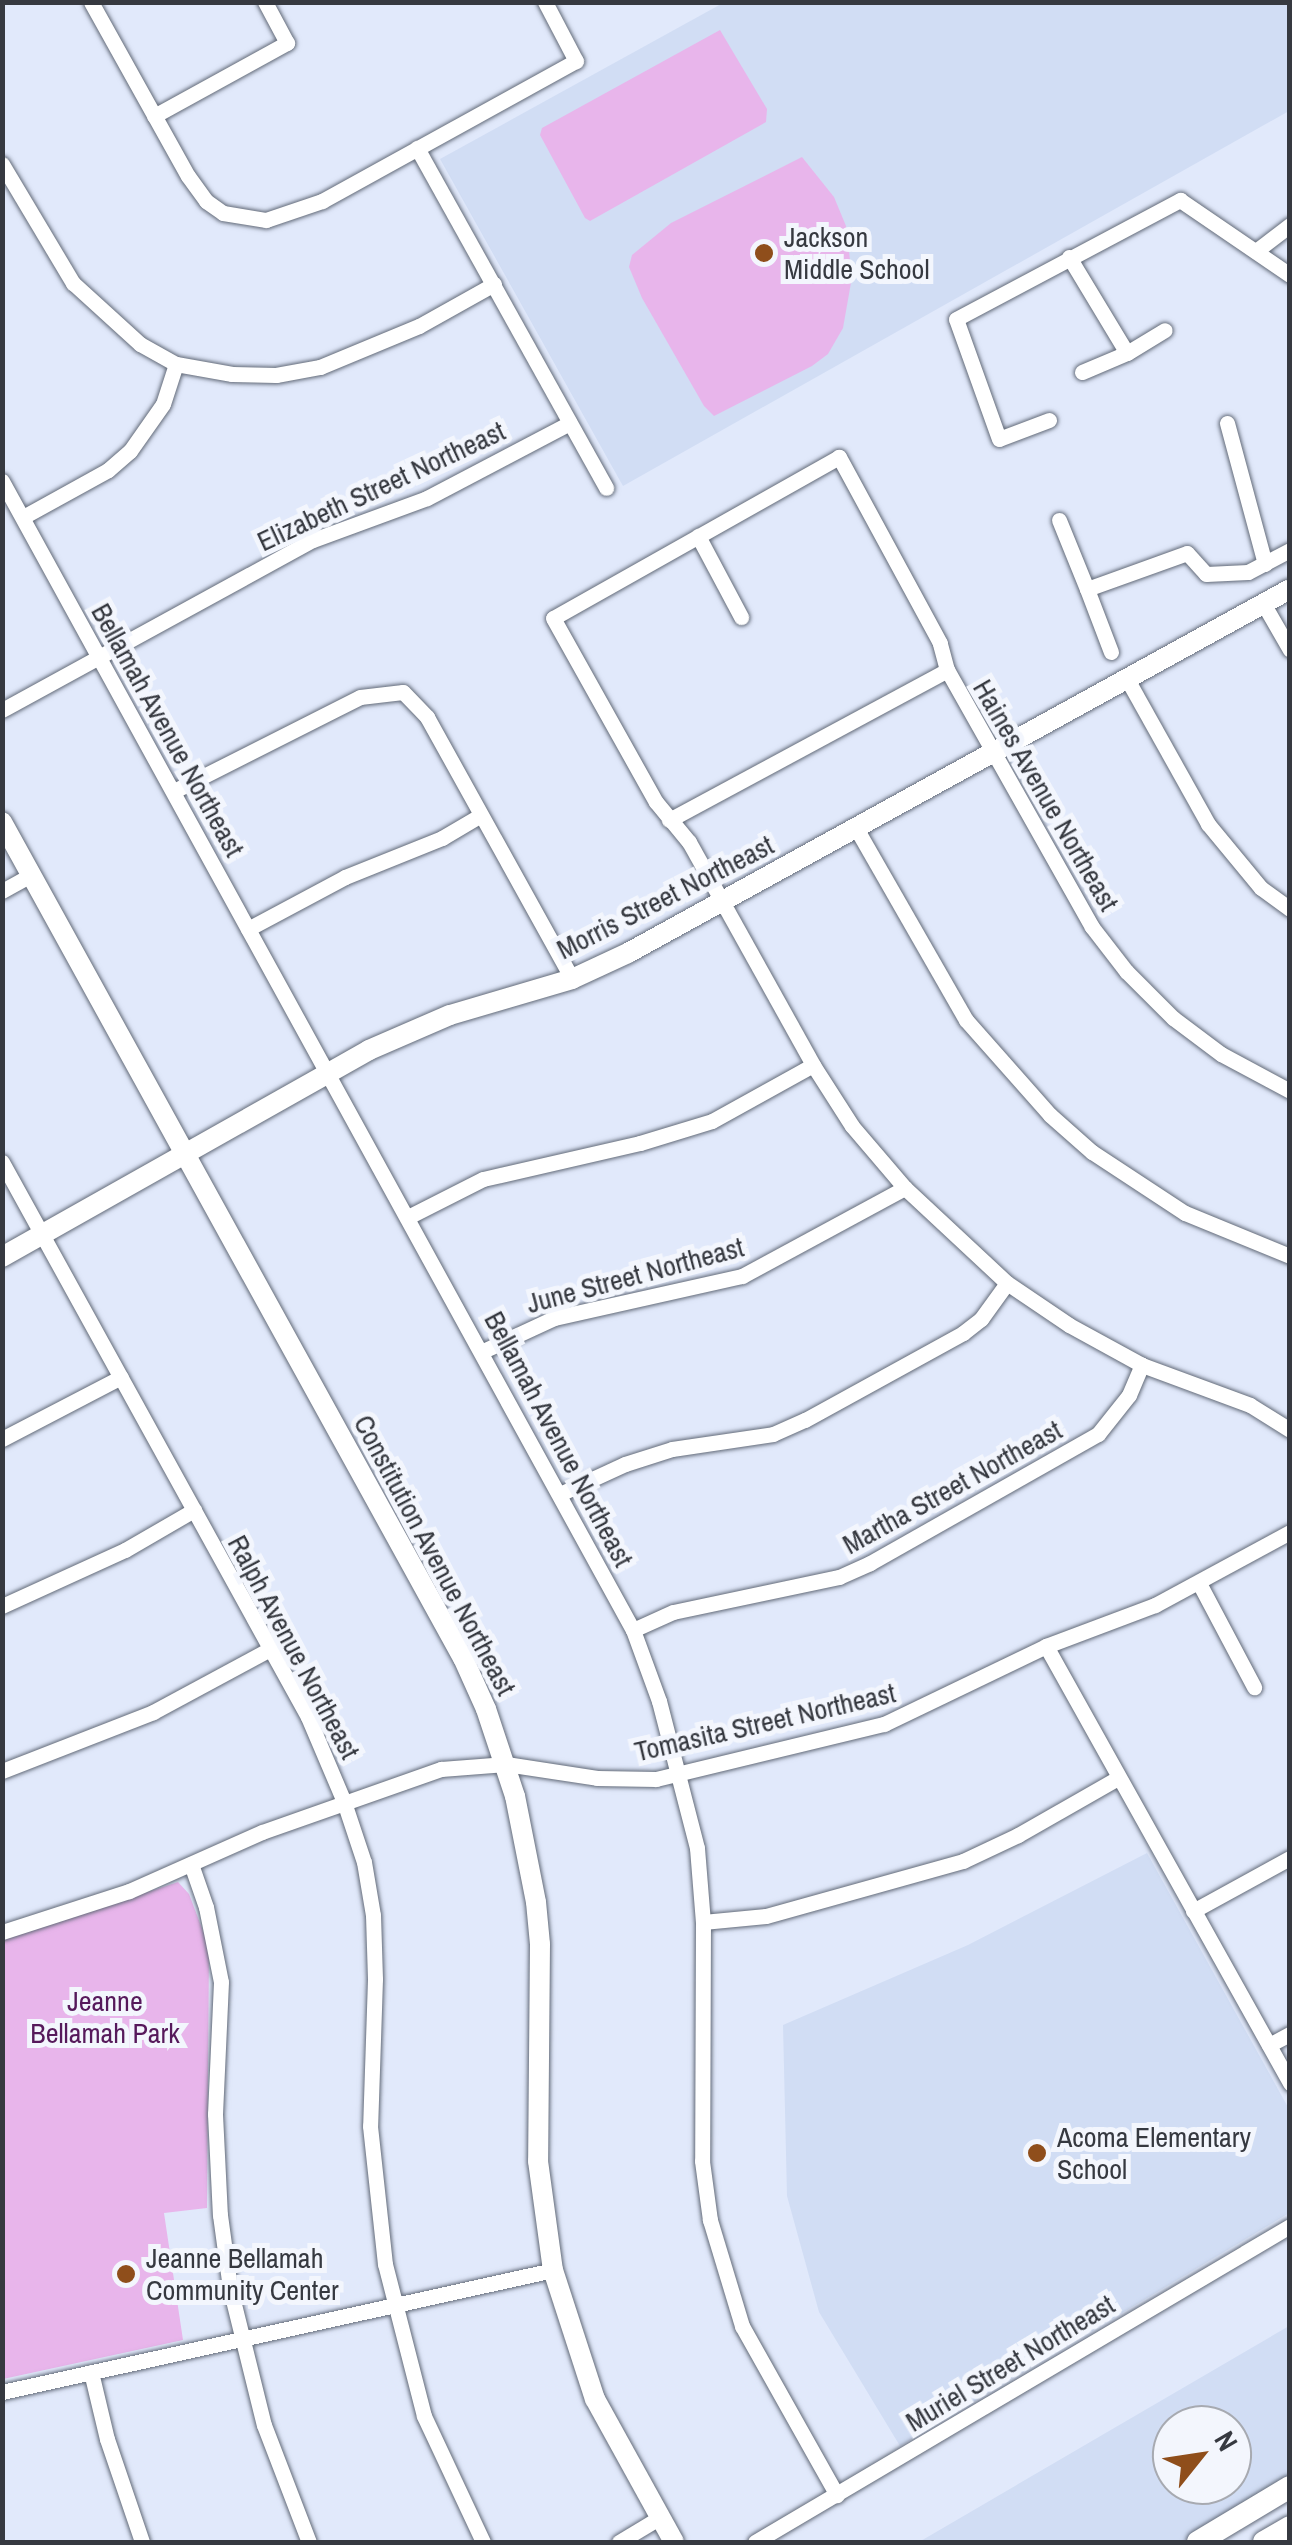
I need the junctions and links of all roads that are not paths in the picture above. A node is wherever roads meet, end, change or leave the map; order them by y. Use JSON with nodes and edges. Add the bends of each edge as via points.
{"nodes":[{"id":1,"x":91,"y":2,"type":"edge"},
{"id":2,"x":265,"y":2,"type":"edge"},
{"id":3,"x":545,"y":2,"type":"edge"},
{"id":4,"x":154,"y":116,"type":"junction"},
{"id":5,"x":418,"y":148,"type":"junction"},
{"id":6,"x":2,"y":164,"type":"edge"},
{"id":7,"x":1290,"y":224,"type":"edge"},
{"id":8,"x":1256,"y":251,"type":"junction"},
{"id":9,"x":1069,"y":256,"type":"junction"},
{"id":10,"x":1290,"y":275,"type":"edge"},
{"id":11,"x":494,"y":284,"type":"junction"},
{"id":12,"x":1165,"y":330,"type":"dead end"},
{"id":13,"x":1127,"y":353,"type":"junction"},
{"id":14,"x":176,"y":364,"type":"junction"},
{"id":15,"x":1082,"y":372,"type":"dead end"},
{"id":16,"x":1049,"y":420,"type":"dead end"},
{"id":17,"x":570,"y":422,"type":"junction"},
{"id":18,"x":1227,"y":423,"type":"dead end"},
{"id":19,"x":2,"y":481,"type":"edge"},
{"id":20,"x":606,"y":488,"type":"dead end"},
{"id":21,"x":23,"y":517,"type":"junction"},
{"id":22,"x":1059,"y":520,"type":"dead end"},
{"id":23,"x":698,"y":536,"type":"junction"},
{"id":24,"x":1290,"y":550,"type":"edge"},
{"id":25,"x":1264,"y":564,"type":"junction"},
{"id":26,"x":1087,"y":589,"type":"junction"},
{"id":27,"x":1290,"y":589,"type":"edge"},
{"id":28,"x":1264,"y":603,"type":"junction"},
{"id":29,"x":741,"y":617,"type":"dead end"},
{"id":30,"x":1290,"y":650,"type":"edge"},
{"id":31,"x":1112,"y":652,"type":"dead end"},
{"id":32,"x":99,"y":656,"type":"junction"},
{"id":33,"x":947,"y":670,"type":"junction"},
{"id":34,"x":1127,"y":679,"type":"junction"},
{"id":35,"x":2,"y":710,"type":"edge"},
{"id":36,"x":992,"y":753,"type":"junction"},
{"id":37,"x":174,"y":791,"type":"junction"},
{"id":38,"x":481,"y":815,"type":"junction"},
{"id":39,"x":669,"y":820,"type":"junction"},
{"id":40,"x":2,"y":822,"type":"edge"},
{"id":41,"x":856,"y":828,"type":"junction"},
{"id":42,"x":31,"y":875,"type":"junction"},
{"id":43,"x":2,"y":891,"type":"edge"},
{"id":44,"x":721,"y":902,"type":"junction"},
{"id":45,"x":1290,"y":909,"type":"edge"},
{"id":46,"x":248,"y":928,"type":"junction"},
{"id":47,"x":572,"y":979,"type":"junction"},
{"id":48,"x":813,"y":1065,"type":"junction"},
{"id":49,"x":328,"y":1073,"type":"junction"},
{"id":50,"x":1290,"y":1090,"type":"edge"},
{"id":51,"x":186,"y":1152,"type":"junction"},
{"id":52,"x":2,"y":1162,"type":"edge"},
{"id":53,"x":904,"y":1188,"type":"junction"},
{"id":54,"x":408,"y":1217,"type":"junction"},
{"id":55,"x":42,"y":1234,"type":"junction"},
{"id":56,"x":2,"y":1256,"type":"edge"},
{"id":57,"x":1290,"y":1256,"type":"edge"},
{"id":58,"x":1007,"y":1283,"type":"junction"},
{"id":59,"x":484,"y":1351,"type":"junction"},
{"id":60,"x":1142,"y":1365,"type":"junction"},
{"id":61,"x":121,"y":1377,"type":"junction"},
{"id":62,"x":1290,"y":1430,"type":"edge"},
{"id":63,"x":2,"y":1438,"type":"edge"},
{"id":64,"x":562,"y":1493,"type":"junction"},
{"id":65,"x":194,"y":1510,"type":"junction"},
{"id":66,"x":1290,"y":1532,"type":"edge"},
{"id":67,"x":1199,"y":1583,"type":"junction"},
{"id":68,"x":2,"y":1606,"type":"edge"},
{"id":69,"x":633,"y":1630,"type":"junction"},
{"id":70,"x":1046,"y":1646,"type":"junction"},
{"id":71,"x":270,"y":1649,"type":"junction"},
{"id":72,"x":1254,"y":1687,"type":"dead end"},
{"id":73,"x":506,"y":1764,"type":"junction"},
{"id":74,"x":2,"y":1772,"type":"edge"},
{"id":75,"x":680,"y":1774,"type":"junction"},
{"id":76,"x":1118,"y":1778,"type":"junction"},
{"id":77,"x":344,"y":1802,"type":"junction"},
{"id":78,"x":1290,"y":1858,"type":"edge"},
{"id":79,"x":190,"y":1864,"type":"junction"},
{"id":80,"x":1193,"y":1911,"type":"junction"},
{"id":81,"x":703,"y":1922,"type":"junction"},
{"id":82,"x":2,"y":1932,"type":"edge"},
{"id":83,"x":1290,"y":2034,"type":"edge"},
{"id":84,"x":1269,"y":2045,"type":"junction"},
{"id":85,"x":1290,"y":2084,"type":"edge"},
{"id":86,"x":1290,"y":2226,"type":"edge"},
{"id":87,"x":552,"y":2270,"type":"junction"},
{"id":88,"x":394,"y":2306,"type":"junction"},
{"id":89,"x":241,"y":2340,"type":"junction"},
{"id":90,"x":90,"y":2372,"type":"junction"},
{"id":91,"x":2,"y":2392,"type":"edge"},
{"id":92,"x":1290,"y":2488,"type":"edge"},
{"id":93,"x":837,"y":2495,"type":"junction"},
{"id":94,"x":659,"y":2518,"type":"junction"},
{"id":95,"x":1290,"y":2527,"type":"edge"},
{"id":96,"x":142,"y":2542,"type":"edge"},
{"id":97,"x":309,"y":2542,"type":"edge"},
{"id":98,"x":483,"y":2542,"type":"edge"},
{"id":99,"x":620,"y":2542,"type":"edge"},
{"id":100,"x":674,"y":2542,"type":"edge"},
{"id":101,"x":755,"y":2542,"type":"edge"},
{"id":102,"x":1198,"y":2542,"type":"edge"},
{"id":103,"x":1264,"y":2542,"type":"edge"}],
"edges":[{"from":1,"to":4,"type":"street"},
{"from":2,"to":4,"type":"street","via":[[287,43]]},
{"from":3,"to":5,"type":"street","via":[[576,60]]},
{"from":4,"to":5,"type":"street","via":[[206,200],[244,218],[292,214]]},
{"from":5,"to":11,"type":"street"},
{"from":6,"to":14,"type":"street","via":[[73,283],[140,344]]},
{"from":7,"to":8,"type":"street"},
{"from":8,"to":9,"type":"street","via":[[1180,200]]},
{"from":8,"to":10,"type":"street"},
{"from":9,"to":13,"type":"street"},
{"from":9,"to":16,"type":"street","via":[[956,319],[999,440]]},
{"from":11,"to":14,"type":"street","via":[[419,326],[320,368],[232,374]]},
{"from":11,"to":17,"type":"street"},
{"from":12,"to":13,"type":"street"},
{"from":13,"to":15,"type":"street"},
{"from":14,"to":21,"type":"street","via":[[163,404],[130,451]]},
{"from":17,"to":20,"type":"street"},
{"from":17,"to":32,"type":"street","name":"Elizabeth Street Northeast","via":[[427,498],[312,540]]},
{"from":18,"to":25,"type":"street"},
{"from":19,"to":21,"type":"street","name":"Bellamah Avenue Northeast"},
{"from":21,"to":32,"type":"street","name":"Bellamah Avenue Northeast"},
{"from":22,"to":26,"type":"street"},
{"from":23,"to":29,"type":"street"},
{"from":23,"to":33,"type":"street","name":"Haines Avenue Northeast","via":[[839,458],[940,642]]},
{"from":23,"to":39,"type":"street","via":[[554,618]]},
{"from":24,"to":25,"type":"street"},
{"from":25,"to":26,"type":"street","via":[[1248,572],[1206,574],[1188,553]]},
{"from":26,"to":31,"type":"street"},
{"from":27,"to":28,"type":"street","name":"Morris Street Northeast"},
{"from":28,"to":30,"type":"street"},
{"from":28,"to":34,"type":"street","name":"Morris Street Northeast"},
{"from":32,"to":35,"type":"street","name":"Elizabeth Street Northeast"},
{"from":32,"to":37,"type":"street","name":"Bellamah Avenue Northeast"},
{"from":33,"to":36,"type":"street","name":"Haines Avenue Northeast"},
{"from":33,"to":39,"type":"street"},
{"from":34,"to":36,"type":"street","name":"Morris Street Northeast"},
{"from":34,"to":45,"type":"street","via":[[1208,824],[1261,888]]},
{"from":36,"to":41,"type":"street","name":"Morris Street Northeast"},
{"from":36,"to":50,"type":"street","name":"Haines Avenue Northeast","via":[[1072,897],[1126,972],[1207,1044]]},
{"from":37,"to":38,"type":"street","via":[[360,697],[403,692],[427,717]]},
{"from":37,"to":46,"type":"street","name":"Bellamah Avenue Northeast"},
{"from":38,"to":46,"type":"street"},
{"from":38,"to":47,"type":"street"},
{"from":39,"to":44,"type":"street","via":[[689,842]]},
{"from":40,"to":42,"type":"street","name":"Constitution Avenue Northeast"},
{"from":41,"to":44,"type":"street","name":"Morris Street Northeast"},
{"from":41,"to":57,"type":"street","via":[[966,1020],[1050,1116],[1184,1213]]},
{"from":42,"to":43,"type":"street"},
{"from":42,"to":51,"type":"street","name":"Constitution Avenue Northeast"},
{"from":44,"to":47,"type":"street","name":"Morris Street Northeast"},
{"from":44,"to":48,"type":"street"},
{"from":46,"to":49,"type":"street","name":"Bellamah Avenue Northeast"},
{"from":47,"to":49,"type":"street","name":"Morris Street Northeast","via":[[450,1015]]},
{"from":48,"to":53,"type":"street"},
{"from":48,"to":54,"type":"street","via":[[712,1121],[483,1178]]},
{"from":49,"to":51,"type":"street","name":"Morris Street Northeast"},
{"from":49,"to":54,"type":"street","name":"Bellamah Avenue Northeast"},
{"from":51,"to":55,"type":"street","name":"Morris Street Northeast"},
{"from":51,"to":73,"type":"street","name":"Constitution Avenue Northeast","via":[[463,1658]]},
{"from":52,"to":55,"type":"street","name":"Ralph Avenue Northeast"},
{"from":53,"to":58,"type":"street"},
{"from":53,"to":59,"type":"street","name":"June Street Northeast","via":[[742,1276],[554,1318]]},
{"from":54,"to":59,"type":"street","name":"Bellamah Avenue Northeast"},
{"from":55,"to":56,"type":"street","name":"Morris Street Northeast"},
{"from":55,"to":61,"type":"street","name":"Ralph Avenue Northeast"},
{"from":58,"to":60,"type":"street"},
{"from":58,"to":64,"type":"street","via":[[963,1333],[805,1420],[773,1434],[672,1448]]},
{"from":59,"to":64,"type":"street","name":"Bellamah Avenue Northeast"},
{"from":60,"to":62,"type":"street","via":[[1250,1405]]},
{"from":60,"to":69,"type":"street","name":"Martha Street Northeast","via":[[1129,1395],[1098,1434],[870,1563],[839,1577],[673,1612]]},
{"from":61,"to":63,"type":"street"},
{"from":61,"to":65,"type":"street","name":"Ralph Avenue Northeast"},
{"from":64,"to":69,"type":"street","name":"Bellamah Avenue Northeast"},
{"from":65,"to":68,"type":"street"},
{"from":65,"to":71,"type":"street","name":"Ralph Avenue Northeast"},
{"from":66,"to":67,"type":"street","name":"Tomasita Street Northeast"},
{"from":67,"to":70,"type":"street","name":"Tomasita Street Northeast"},
{"from":67,"to":72,"type":"street"},
{"from":69,"to":75,"type":"street","name":"Bellamah Avenue Northeast"},
{"from":70,"to":75,"type":"street","name":"Tomasita Street Northeast","via":[[907,1716]]},
{"from":70,"to":76,"type":"street"},
{"from":71,"to":74,"type":"street","via":[[153,1712]]},
{"from":71,"to":77,"type":"street","name":"Ralph Avenue Northeast","via":[[320,1740]]},
{"from":73,"to":75,"type":"street","name":"Tomasita Street Northeast","via":[[628,1780]]},
{"from":73,"to":77,"type":"street","name":"Tomasita Street Northeast","via":[[442,1769]]},
{"from":73,"to":87,"type":"street","name":"Constitution Avenue Northeast","via":[[540,1944],[538,2161]]},
{"from":75,"to":81,"type":"street","name":"Bellamah Avenue Northeast"},
{"from":76,"to":80,"type":"street"},
{"from":76,"to":81,"type":"street","via":[[948,1866],[766,1916]]},
{"from":77,"to":79,"type":"street","name":"Tomasita Street Northeast"},
{"from":77,"to":88,"type":"street","name":"Ralph Avenue Northeast","via":[[372,1915],[370,2126]]},
{"from":78,"to":80,"type":"street"},
{"from":79,"to":82,"type":"street","name":"Tomasita Street Northeast"},
{"from":79,"to":89,"type":"street","via":[[221,1982],[215,2114],[220,2215]]},
{"from":80,"to":84,"type":"street"},
{"from":81,"to":93,"type":"street","name":"Bellamah Avenue Northeast","via":[[701,2112],[710,2220],[742,2326]]},
{"from":83,"to":84,"type":"street"},
{"from":84,"to":85,"type":"street"},
{"from":86,"to":93,"type":"street","name":"Muriel Street Northeast"},
{"from":87,"to":88,"type":"street"},
{"from":87,"to":94,"type":"street","name":"Constitution Avenue Northeast","via":[[594,2400]]},
{"from":88,"to":89,"type":"street"},
{"from":88,"to":98,"type":"street","name":"Ralph Avenue Northeast","via":[[424,2416]]},
{"from":89,"to":90,"type":"street"},
{"from":89,"to":97,"type":"street","via":[[264,2425]]},
{"from":90,"to":91,"type":"street"},
{"from":90,"to":96,"type":"street"},
{"from":92,"to":102,"type":"main road"},
{"from":93,"to":101,"type":"street","name":"Muriel Street Northeast"},
{"from":94,"to":99,"type":"street"},
{"from":94,"to":100,"type":"street","name":"Constitution Avenue Northeast"},
{"from":95,"to":103,"type":"main road"}]}
